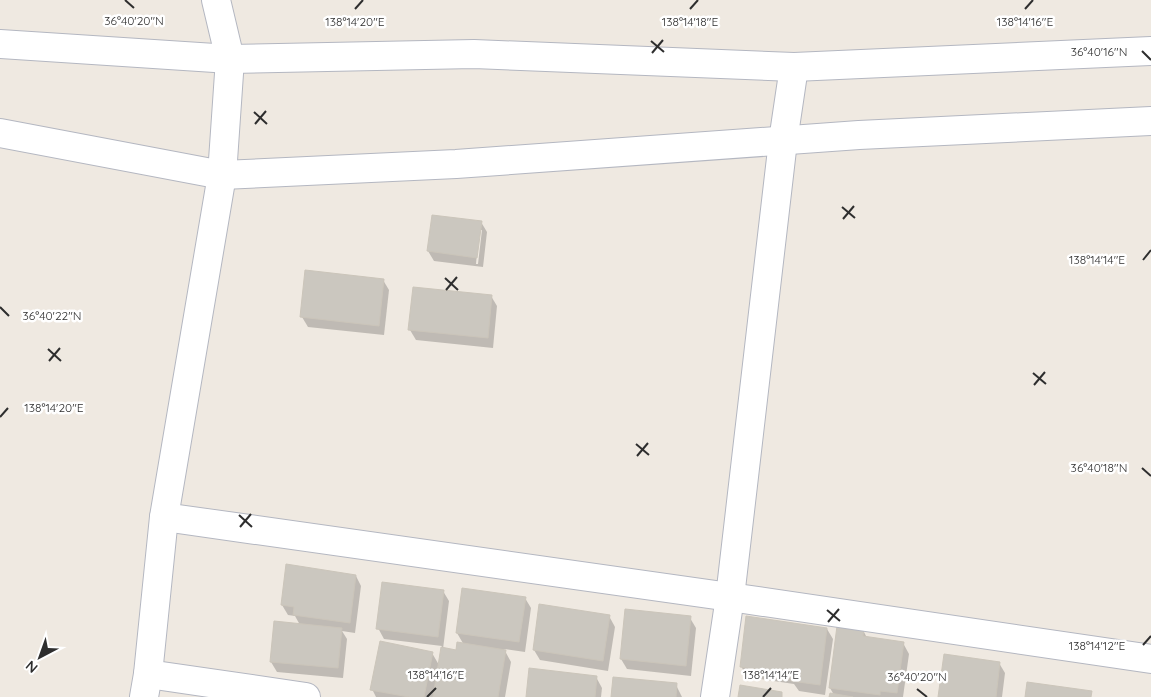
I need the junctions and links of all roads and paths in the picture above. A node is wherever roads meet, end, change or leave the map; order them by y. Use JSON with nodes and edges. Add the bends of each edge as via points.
{"nodes":[{"id":1,"x":216,"y":0,"type":"edge"},
{"id":2,"x":0,"y":44,"type":"edge"},
{"id":3,"x":1151,"y":51,"type":"edge"},
{"id":4,"x":230,"y":58,"type":"junction"},
{"id":5,"x":794,"y":67,"type":"junction"},
{"id":6,"x":1151,"y":121,"type":"edge"},
{"id":7,"x":0,"y":133,"type":"edge"},
{"id":8,"x":783,"y":141,"type":"junction"},
{"id":9,"x":222,"y":175,"type":"junction"},
{"id":10,"x":164,"y":517,"type":"junction"},
{"id":11,"x":730,"y":597,"type":"junction"},
{"id":12,"x":1151,"y":659,"type":"edge"},
{"id":13,"x":146,"y":686,"type":"edge"},
{"id":14,"x":306,"y":697,"type":"edge"},
{"id":15,"x":715,"y":697,"type":"edge"}],
"edges":[{"from":1,"to":4,"type":"street"},
{"from":2,"to":4,"type":"street"},
{"from":3,"to":5,"type":"street"},
{"from":4,"to":5,"type":"street","via":[[474,54]]},
{"from":4,"to":9,"type":"street"},
{"from":5,"to":8,"type":"street"},
{"from":6,"to":8,"type":"street"},
{"from":7,"to":9,"type":"street"},
{"from":8,"to":9,"type":"street","via":[[456,164]]},
{"from":8,"to":11,"type":"street"},
{"from":9,"to":10,"type":"street"},
{"from":10,"to":11,"type":"street"},
{"from":10,"to":13,"type":"street"},
{"from":11,"to":12,"type":"street"},
{"from":11,"to":15,"type":"street"},
{"from":13,"to":14,"type":"street"}]}
